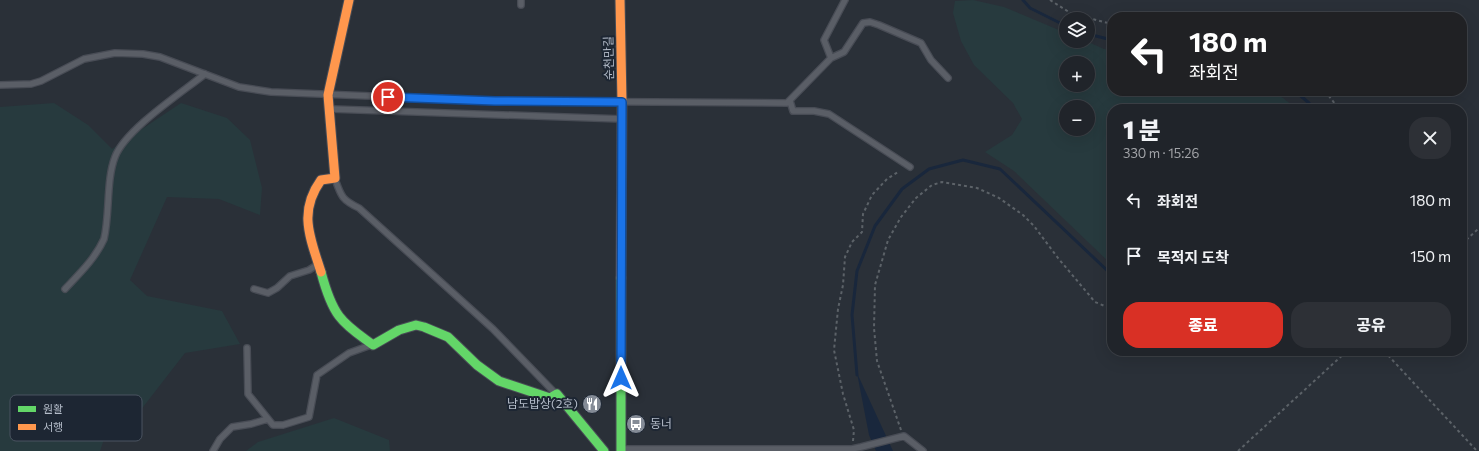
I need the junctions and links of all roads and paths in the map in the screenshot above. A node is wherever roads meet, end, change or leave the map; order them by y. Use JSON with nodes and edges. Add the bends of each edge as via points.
{"nodes":[{"id":1,"x":349,"y":0,"type":"edge"},
{"id":2,"x":620,"y":0,"type":"edge"},
{"id":3,"x":845,"y":0,"type":"edge"},
{"id":4,"x":1050,"y":0,"type":"edge"},
{"id":5,"x":1107,"y":23,"type":"edge"},
{"id":6,"x":831,"y":58,"type":"junction"},
{"id":7,"x":205,"y":74,"type":"junction"},
{"id":8,"x":948,"y":78,"type":"dead end"},
{"id":9,"x":0,"y":85,"type":"edge"},
{"id":10,"x":328,"y":95,"type":"junction"},
{"id":11,"x":790,"y":101,"type":"junction"},
{"id":12,"x":622,"y":102,"type":"junction"},
{"id":13,"x":328,"y":109,"type":"junction"},
{"id":14,"x":622,"y":119,"type":"junction"},
{"id":15,"x":910,"y":167,"type":"dead end"},
{"id":16,"x":898,"y":172,"type":"dead end"},
{"id":17,"x":335,"y":178,"type":"junction"},
{"id":18,"x":1479,"y":228,"type":"edge"},
{"id":19,"x":1467,"y":239,"type":"edge"},
{"id":20,"x":319,"y":264,"type":"junction"},
{"id":21,"x":65,"y":289,"type":"dead end"},
{"id":22,"x":254,"y":289,"type":"dead end"},
{"id":23,"x":1107,"y":307,"type":"edge"},
{"id":24,"x":373,"y":344,"type":"junction"},
{"id":25,"x":247,"y":348,"type":"dead end"},
{"id":26,"x":1342,"y":356,"type":"edge"},
{"id":27,"x":1389,"y":356,"type":"edge"},
{"id":28,"x":557,"y":394,"type":"junction"},
{"id":29,"x":268,"y":419,"type":"junction"},
{"id":30,"x":904,"y":436,"type":"junction"},
{"id":31,"x":852,"y":449,"type":"junction"},
{"id":32,"x":621,"y":450,"type":"edge"},
{"id":33,"x":214,"y":451,"type":"edge"},
{"id":34,"x":604,"y":451,"type":"edge"},
{"id":35,"x":923,"y":451,"type":"edge"},
{"id":36,"x":1238,"y":451,"type":"edge"},
{"id":37,"x":1477,"y":451,"type":"edge"}],
"edges":[{"from":1,"to":10,"type":"street"},
{"from":2,"to":12,"type":"street","name":"순천만길"},
{"from":3,"to":6,"type":"lane","via":[[824,40]]},
{"from":4,"to":5,"type":"path","via":[[1072,14]]},
{"from":6,"to":8,"type":"lane","via":[[844,52],[863,23],[870,22],[921,43],[931,60]]},
{"from":6,"to":11,"type":"lane"},
{"from":7,"to":9,"type":"lane","via":[[160,57],[115,53],[84,59],[31,84]]},
{"from":7,"to":10,"type":"lane","via":[[252,90]]},
{"from":7,"to":21,"type":"lane","via":[[150,116],[119,149],[114,162],[104,239],[90,261]]},
{"from":10,"to":12,"type":"lane","via":[[495,101]]},
{"from":10,"to":13,"type":"street"},
{"from":11,"to":12,"type":"lane"},
{"from":11,"to":15,"type":"lane","via":[[793,111],[829,114]]},
{"from":12,"to":14,"type":"street","name":"순천만길"},
{"from":13,"to":14,"type":"lane"},
{"from":13,"to":17,"type":"street"},
{"from":14,"to":32,"type":"street","name":"순천만길"},
{"from":16,"to":31,"type":"path","via":[[887,179],[872,195],[863,214],[862,232],[852,242],[845,258],[834,350],[854,430]]},
{"from":17,"to":20,"type":"street","via":[[321,180],[312,193],[308,208],[308,230]]},
{"from":17,"to":28,"type":"lane","via":[[339,192],[347,202],[359,208],[493,328]]},
{"from":18,"to":19,"type":"path"},
{"from":20,"to":22,"type":"lane","via":[[290,276],[268,293]]},
{"from":20,"to":24,"type":"street","via":[[337,315]]},
{"from":23,"to":30,"type":"path","via":[[1096,302],[1034,226],[999,198],[977,188],[942,182],[932,186],[916,198],[888,240],[875,285],[874,328],[877,361]]},
{"from":24,"to":28,"type":"street","via":[[399,330],[416,324],[424,326],[448,337],[477,365],[499,381],[550,398]]},
{"from":24,"to":29,"type":"lane","via":[[349,353],[317,375],[309,417],[283,425],[273,425]]},
{"from":25,"to":29,"type":"lane","via":[[248,394]]},
{"from":26,"to":36,"type":"path"},
{"from":27,"to":37,"type":"path"},
{"from":28,"to":34,"type":"street"},
{"from":29,"to":33,"type":"lane","via":[[232,427],[220,439]]},
{"from":30,"to":31,"type":"lane"},
{"from":30,"to":35,"type":"lane"},
{"from":31,"to":32,"type":"lane"}]}
